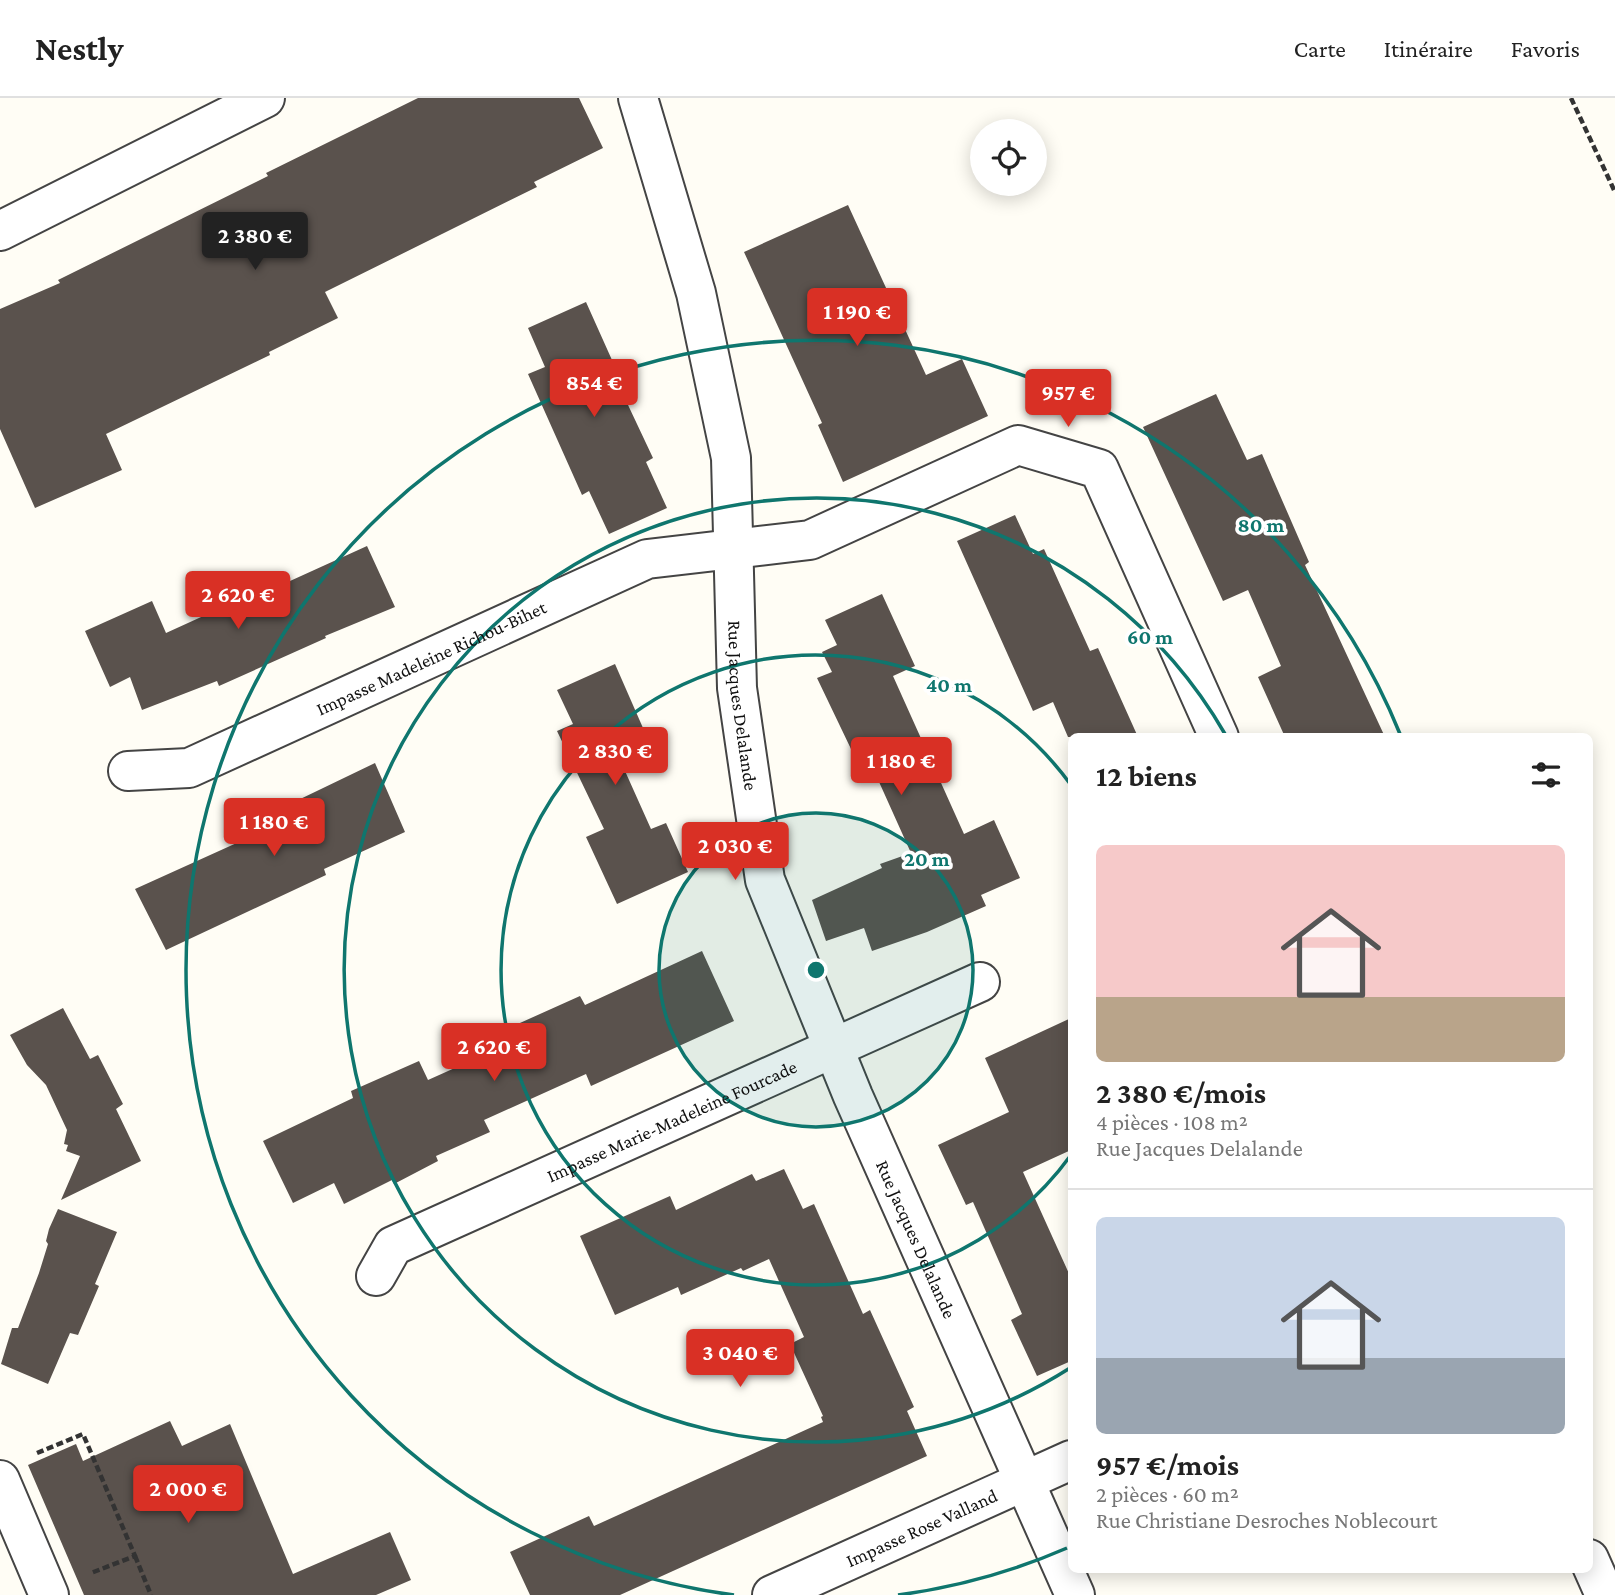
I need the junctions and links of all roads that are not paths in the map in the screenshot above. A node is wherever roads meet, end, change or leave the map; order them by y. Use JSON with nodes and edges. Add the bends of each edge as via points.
{"nodes":[{"id":1,"x":265,"y":98,"type":"edge"},
{"id":2,"x":638,"y":98,"type":"edge"},
{"id":3,"x":0,"y":231,"type":"edge"},
{"id":4,"x":735,"y":549,"type":"junction"},
{"id":5,"x":1217,"y":733,"type":"edge"},
{"id":6,"x":128,"y":771,"type":"dead end"},
{"id":7,"x":980,"y":982,"type":"dead end"},
{"id":8,"x":834,"y":1048,"type":"junction"},
{"id":9,"x":376,"y":1276,"type":"dead end"},
{"id":10,"x":1068,"y":1461,"type":"edge"},
{"id":11,"x":0,"y":1480,"type":"edge"},
{"id":12,"x":1024,"y":1481,"type":"junction"},
{"id":13,"x":1593,"y":1568,"type":"edge"},
{"id":14,"x":48,"y":1593,"type":"edge"},
{"id":15,"x":772,"y":1595,"type":"edge"},
{"id":16,"x":1075,"y":1595,"type":"edge"},
{"id":17,"x":1605,"y":1595,"type":"edge"}],
"edges":[{"from":1,"to":3,"type":"street"},
{"from":2,"to":4,"type":"street","name":"Rue Jacques Delalande","via":[[701,318],[731,458]]},
{"from":4,"to":5,"type":"street","name":"Impasse Madeleine Richou-Bihet","via":[[810,540],[1018,445],[1099,470]]},
{"from":4,"to":6,"type":"street","name":"Impasse Madeleine Richou-Bihet","via":[[647,559],[189,768]]},
{"from":4,"to":8,"type":"street","name":"Rue Jacques Delalande","via":[[737,688],[765,880]]},
{"from":7,"to":8,"type":"street","name":"Impasse Marie-Madeleine Fourcade"},
{"from":8,"to":9,"type":"street","name":"Impasse Marie-Madeleine Fourcade","via":[[393,1246]]},
{"from":8,"to":12,"type":"street","name":"Rue Jacques Delalande"},
{"from":10,"to":12,"type":"street","name":"Impasse Rose Valland"},
{"from":11,"to":14,"type":"street"},
{"from":12,"to":15,"type":"street","name":"Impasse Rose Valland"},
{"from":12,"to":16,"type":"street","name":"Rue Jacques Delalande"},
{"from":13,"to":17,"type":"street"}]}
